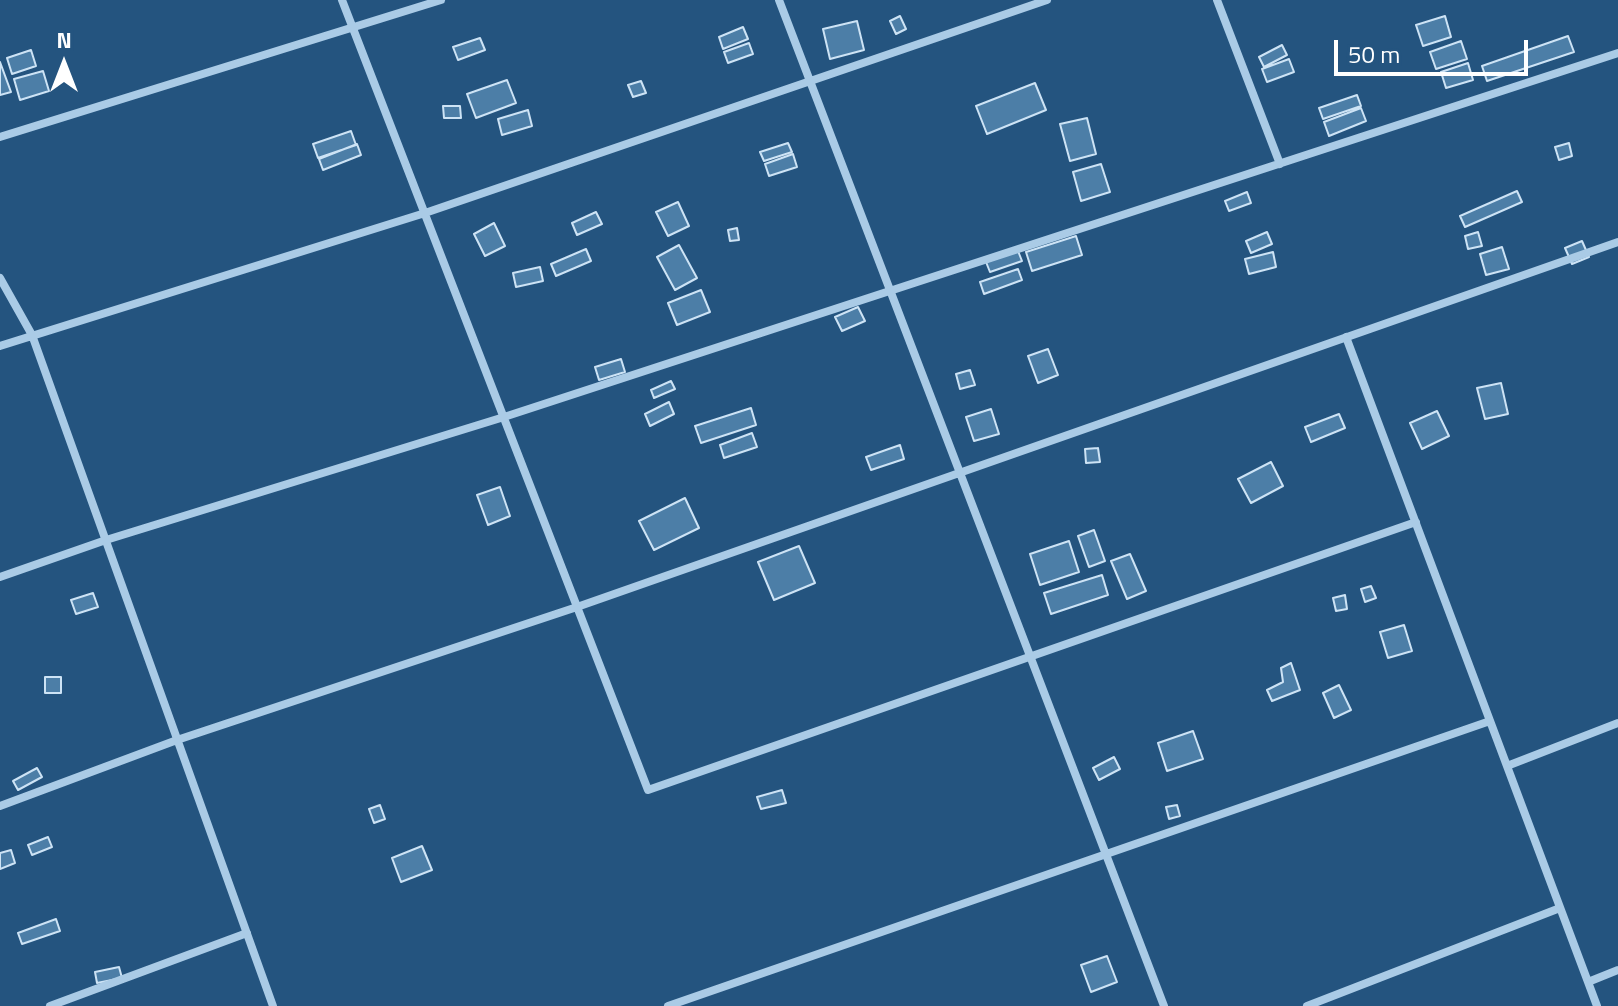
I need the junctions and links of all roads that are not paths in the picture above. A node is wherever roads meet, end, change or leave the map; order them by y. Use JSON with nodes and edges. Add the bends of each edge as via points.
{"nodes":[{"id":1,"x":342,"y":0,"type":"edge"},
{"id":2,"x":441,"y":0,"type":"edge"},
{"id":3,"x":779,"y":0,"type":"edge"},
{"id":4,"x":1047,"y":0,"type":"edge"},
{"id":5,"x":1217,"y":0,"type":"edge"},
{"id":6,"x":353,"y":28,"type":"junction"},
{"id":7,"x":1618,"y":53,"type":"edge"},
{"id":8,"x":810,"y":81,"type":"junction"},
{"id":9,"x":0,"y":137,"type":"edge"},
{"id":10,"x":1280,"y":164,"type":"junction"},
{"id":11,"x":425,"y":213,"type":"junction"},
{"id":12,"x":1618,"y":242,"type":"edge"},
{"id":13,"x":0,"y":278,"type":"edge"},
{"id":14,"x":890,"y":290,"type":"junction"},
{"id":15,"x":32,"y":335,"type":"junction"},
{"id":16,"x":1346,"y":337,"type":"junction"},
{"id":17,"x":0,"y":346,"type":"edge"},
{"id":18,"x":504,"y":417,"type":"junction"},
{"id":19,"x":960,"y":473,"type":"junction"},
{"id":20,"x":1416,"y":522,"type":"junction"},
{"id":21,"x":106,"y":540,"type":"junction"},
{"id":22,"x":0,"y":577,"type":"edge"},
{"id":23,"x":577,"y":607,"type":"junction"},
{"id":24,"x":1031,"y":660,"type":"junction"},
{"id":25,"x":1490,"y":721,"type":"junction"},
{"id":26,"x":1618,"y":723,"type":"edge"},
{"id":27,"x":177,"y":740,"type":"junction"},
{"id":28,"x":1507,"y":766,"type":"junction"},
{"id":29,"x":0,"y":806,"type":"edge"},
{"id":30,"x":1106,"y":857,"type":"junction"},
{"id":31,"x":1560,"y":908,"type":"junction"},
{"id":32,"x":247,"y":933,"type":"junction"},
{"id":33,"x":1618,"y":970,"type":"edge"},
{"id":34,"x":1588,"y":982,"type":"junction"},
{"id":35,"x":50,"y":1006,"type":"edge"},
{"id":36,"x":273,"y":1006,"type":"edge"},
{"id":37,"x":668,"y":1006,"type":"edge"},
{"id":38,"x":1164,"y":1006,"type":"edge"},
{"id":39,"x":1307,"y":1006,"type":"edge"},
{"id":40,"x":1597,"y":1006,"type":"edge"}],
"edges":[{"from":1,"to":6,"type":"street"},
{"from":2,"to":6,"type":"street"},
{"from":3,"to":8,"type":"street"},
{"from":4,"to":8,"type":"street"},
{"from":5,"to":10,"type":"street"},
{"from":6,"to":9,"type":"street"},
{"from":6,"to":11,"type":"street"},
{"from":7,"to":10,"type":"street"},
{"from":8,"to":11,"type":"street"},
{"from":8,"to":14,"type":"street"},
{"from":10,"to":14,"type":"street"},
{"from":11,"to":15,"type":"street"},
{"from":11,"to":18,"type":"street"},
{"from":12,"to":16,"type":"street"},
{"from":13,"to":15,"type":"street"},
{"from":14,"to":18,"type":"street"},
{"from":14,"to":19,"type":"street"},
{"from":15,"to":17,"type":"street"},
{"from":15,"to":21,"type":"street"},
{"from":16,"to":19,"type":"street"},
{"from":16,"to":20,"type":"street"},
{"from":18,"to":21,"type":"street"},
{"from":18,"to":23,"type":"street"},
{"from":19,"to":23,"type":"street"},
{"from":19,"to":24,"type":"street"},
{"from":20,"to":24,"type":"street"},
{"from":20,"to":25,"type":"street"},
{"from":21,"to":22,"type":"street"},
{"from":21,"to":27,"type":"street"},
{"from":23,"to":24,"type":"street","via":[[648,790]]},
{"from":23,"to":27,"type":"street"},
{"from":24,"to":30,"type":"street"},
{"from":25,"to":28,"type":"street"},
{"from":25,"to":30,"type":"street"},
{"from":26,"to":28,"type":"street"},
{"from":27,"to":29,"type":"street"},
{"from":27,"to":32,"type":"street"},
{"from":28,"to":31,"type":"street"},
{"from":30,"to":37,"type":"street"},
{"from":30,"to":38,"type":"street"},
{"from":31,"to":34,"type":"street"},
{"from":31,"to":39,"type":"street"},
{"from":32,"to":35,"type":"street"},
{"from":32,"to":36,"type":"street"},
{"from":33,"to":34,"type":"street"},
{"from":34,"to":40,"type":"street"}]}
